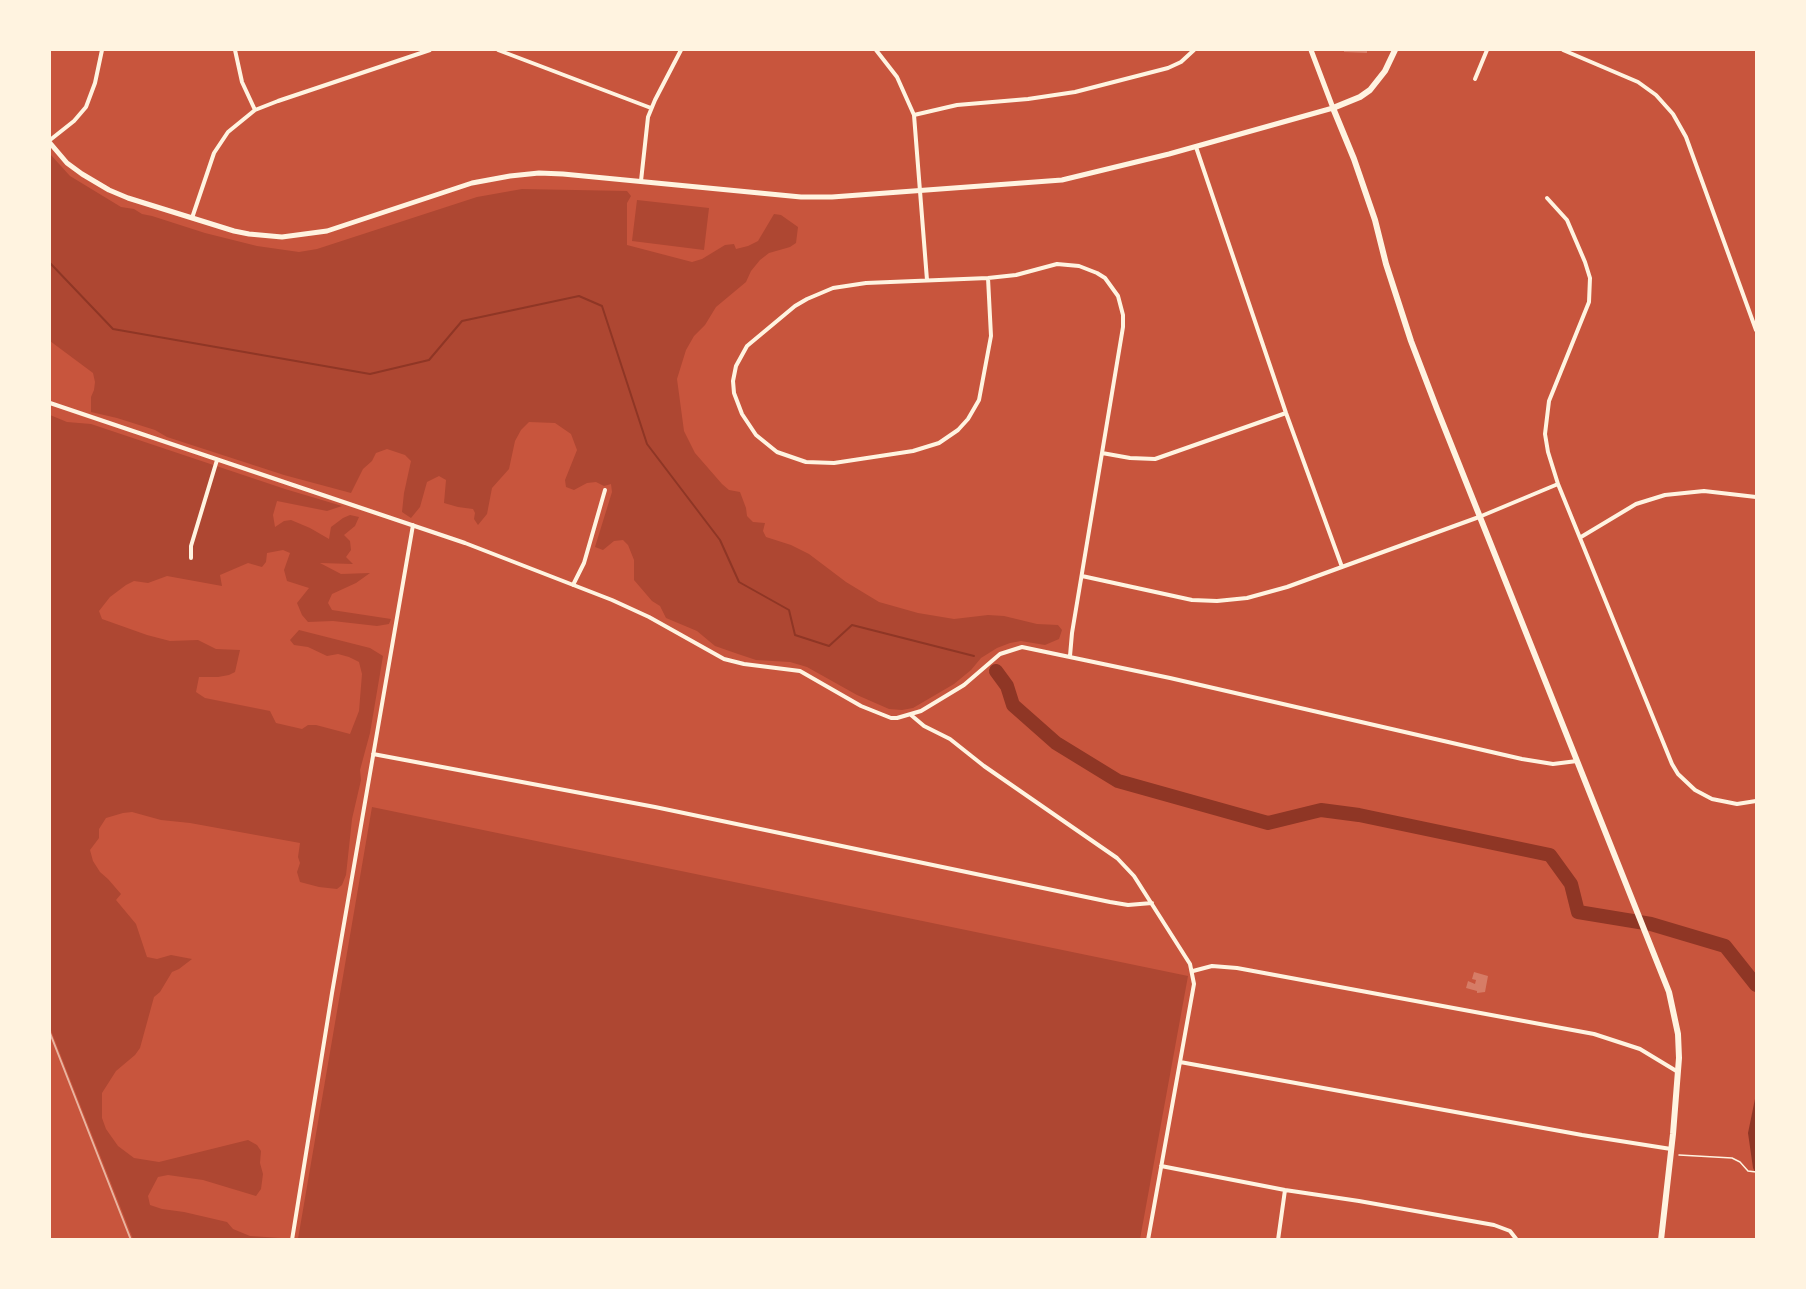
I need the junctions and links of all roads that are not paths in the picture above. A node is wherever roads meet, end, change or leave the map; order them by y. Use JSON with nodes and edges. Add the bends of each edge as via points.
{"nodes":[{"id":1,"x":102,"y":50,"type":"edge"},
{"id":2,"x":236,"y":50,"type":"edge"},
{"id":3,"x":430,"y":50,"type":"edge"},
{"id":4,"x":498,"y":50,"type":"edge"},
{"id":5,"x":681,"y":50,"type":"edge"},
{"id":6,"x":876,"y":50,"type":"edge"},
{"id":7,"x":1194,"y":50,"type":"edge"},
{"id":8,"x":1311,"y":50,"type":"edge"},
{"id":9,"x":1395,"y":50,"type":"edge"},
{"id":10,"x":1487,"y":50,"type":"edge"},
{"id":11,"x":1563,"y":50,"type":"edge"},
{"id":12,"x":1475,"y":79,"type":"dead end"},
{"id":13,"x":651,"y":108,"type":"junction"},
{"id":14,"x":1333,"y":108,"type":"junction"},
{"id":15,"x":255,"y":110,"type":"junction"},
{"id":16,"x":914,"y":115,"type":"junction"},
{"id":17,"x":50,"y":141,"type":"edge"},
{"id":18,"x":1196,"y":147,"type":"junction"},
{"id":19,"x":641,"y":181,"type":"junction"},
{"id":20,"x":921,"y":190,"type":"junction"},
{"id":21,"x":1547,"y":198,"type":"dead end"},
{"id":22,"x":192,"y":218,"type":"junction"},
{"id":23,"x":988,"y":278,"type":"junction"},
{"id":24,"x":927,"y":280,"type":"junction"},
{"id":25,"x":1756,"y":330,"type":"edge"},
{"id":26,"x":50,"y":403,"type":"edge"},
{"id":27,"x":1286,"y":413,"type":"junction"},
{"id":28,"x":1102,"y":453,"type":"junction"},
{"id":29,"x":217,"y":460,"type":"junction"},
{"id":30,"x":1558,"y":484,"type":"junction"},
{"id":31,"x":605,"y":490,"type":"dead end"},
{"id":32,"x":1756,"y":497,"type":"edge"},
{"id":33,"x":1479,"y":517,"type":"junction"},
{"id":34,"x":413,"y":525,"type":"junction"},
{"id":35,"x":1581,"y":537,"type":"junction"},
{"id":36,"x":191,"y":558,"type":"dead end"},
{"id":37,"x":1342,"y":567,"type":"junction"},
{"id":38,"x":1082,"y":576,"type":"junction"},
{"id":39,"x":573,"y":585,"type":"junction"},
{"id":40,"x":1070,"y":656,"type":"junction"},
{"id":41,"x":911,"y":715,"type":"junction"},
{"id":42,"x":373,"y":754,"type":"junction"},
{"id":43,"x":1577,"y":761,"type":"junction"},
{"id":44,"x":1756,"y":801,"type":"edge"},
{"id":45,"x":1152,"y":903,"type":"junction"},
{"id":46,"x":1193,"y":971,"type":"junction"},
{"id":47,"x":1179,"y":1062,"type":"junction"},
{"id":48,"x":1678,"y":1072,"type":"junction"},
{"id":49,"x":1672,"y":1149,"type":"junction"},
{"id":50,"x":1161,"y":1166,"type":"junction"},
{"id":51,"x":1285,"y":1190,"type":"junction"},
{"id":52,"x":292,"y":1239,"type":"edge"},
{"id":53,"x":1148,"y":1239,"type":"edge"},
{"id":54,"x":1278,"y":1239,"type":"edge"},
{"id":55,"x":1517,"y":1239,"type":"edge"},
{"id":56,"x":1662,"y":1239,"type":"edge"}],
"edges":[{"from":1,"to":17,"type":"street","via":[[86,107]]},
{"from":2,"to":15,"type":"street","via":[[242,82]]},
{"from":3,"to":15,"type":"street"},
{"from":4,"to":13,"type":"street"},
{"from":5,"to":13,"type":"street"},
{"from":6,"to":16,"type":"street","via":[[900,82]]},
{"from":7,"to":16,"type":"street","via":[[1168,68],[1084,90],[1052,97],[957,105]]},
{"from":8,"to":14,"type":"street"},
{"from":9,"to":14,"type":"main road","via":[[1370,90]]},
{"from":10,"to":12,"type":"street"},
{"from":11,"to":25,"type":"street","via":[[1638,82],[1673,114],[1686,137]]},
{"from":13,"to":19,"type":"street"},
{"from":14,"to":18,"type":"street"},
{"from":14,"to":33,"type":"main road","via":[[1375,220],[1411,341]]},
{"from":15,"to":22,"type":"street","via":[[228,132],[214,153]]},
{"from":16,"to":20,"type":"street"},
{"from":17,"to":22,"type":"street","via":[[67,163],[109,190]]},
{"from":18,"to":20,"type":"street","via":[[1062,180]]},
{"from":18,"to":27,"type":"street"},
{"from":19,"to":20,"type":"street","via":[[801,197]]},
{"from":19,"to":22,"type":"street","via":[[563,174],[510,176],[472,183],[344,226],[299,236],[249,234]]},
{"from":20,"to":24,"type":"street"},
{"from":21,"to":30,"type":"street","via":[[1567,220],[1590,278],[1588,302],[1549,401],[1545,434]]},
{"from":23,"to":24,"type":"street"},
{"from":23,"to":24,"type":"street","via":[[991,336],[982,389],[974,410],[951,436],[913,451],[818,464],[788,457],[756,435],[736,402],[733,381],[740,357],[754,340],[795,306],[833,288]]},
{"from":23,"to":28,"type":"street","via":[[1064,264],[1097,273],[1113,287],[1121,306],[1123,327]]},
{"from":26,"to":29,"type":"street"},
{"from":27,"to":28,"type":"street","via":[[1155,459]]},
{"from":27,"to":37,"type":"street"},
{"from":28,"to":38,"type":"street"},
{"from":29,"to":34,"type":"street"},
{"from":29,"to":36,"type":"street","via":[[191,546]]},
{"from":30,"to":33,"type":"street"},
{"from":30,"to":35,"type":"street"},
{"from":31,"to":39,"type":"street","via":[[587,554]]},
{"from":32,"to":35,"type":"street","via":[[1704,491],[1665,495],[1636,504]]},
{"from":33,"to":37,"type":"street"},
{"from":33,"to":43,"type":"main road"},
{"from":34,"to":39,"type":"street"},
{"from":34,"to":42,"type":"street"},
{"from":35,"to":44,"type":"street","via":[[1678,774],[1712,799],[1737,804]]},
{"from":37,"to":38,"type":"street","via":[[1266,594],[1217,601],[1175,597]]},
{"from":38,"to":40,"type":"street"},
{"from":39,"to":41,"type":"street","via":[[649,617],[724,659],[800,671],[873,711],[897,718]]},
{"from":40,"to":41,"type":"street","via":[[1027,647],[1010,649],[964,685]]},
{"from":40,"to":43,"type":"street","via":[[1522,759],[1553,764]]},
{"from":41,"to":45,"type":"street","via":[[1117,858]]},
{"from":42,"to":45,"type":"street","via":[[655,807],[1110,902]]},
{"from":42,"to":52,"type":"street"},
{"from":43,"to":48,"type":"main road","via":[[1669,992],[1675,1018]]},
{"from":45,"to":46,"type":"street"},
{"from":46,"to":47,"type":"street"},
{"from":46,"to":48,"type":"street","via":[[1212,966],[1237,968],[1594,1034],[1640,1049]]},
{"from":47,"to":49,"type":"street"},
{"from":47,"to":50,"type":"street"},
{"from":48,"to":49,"type":"main road"},
{"from":49,"to":56,"type":"main road"},
{"from":50,"to":51,"type":"street"},
{"from":50,"to":53,"type":"street"},
{"from":51,"to":54,"type":"street"},
{"from":51,"to":55,"type":"street","via":[[1494,1225],[1510,1231]]}]}
